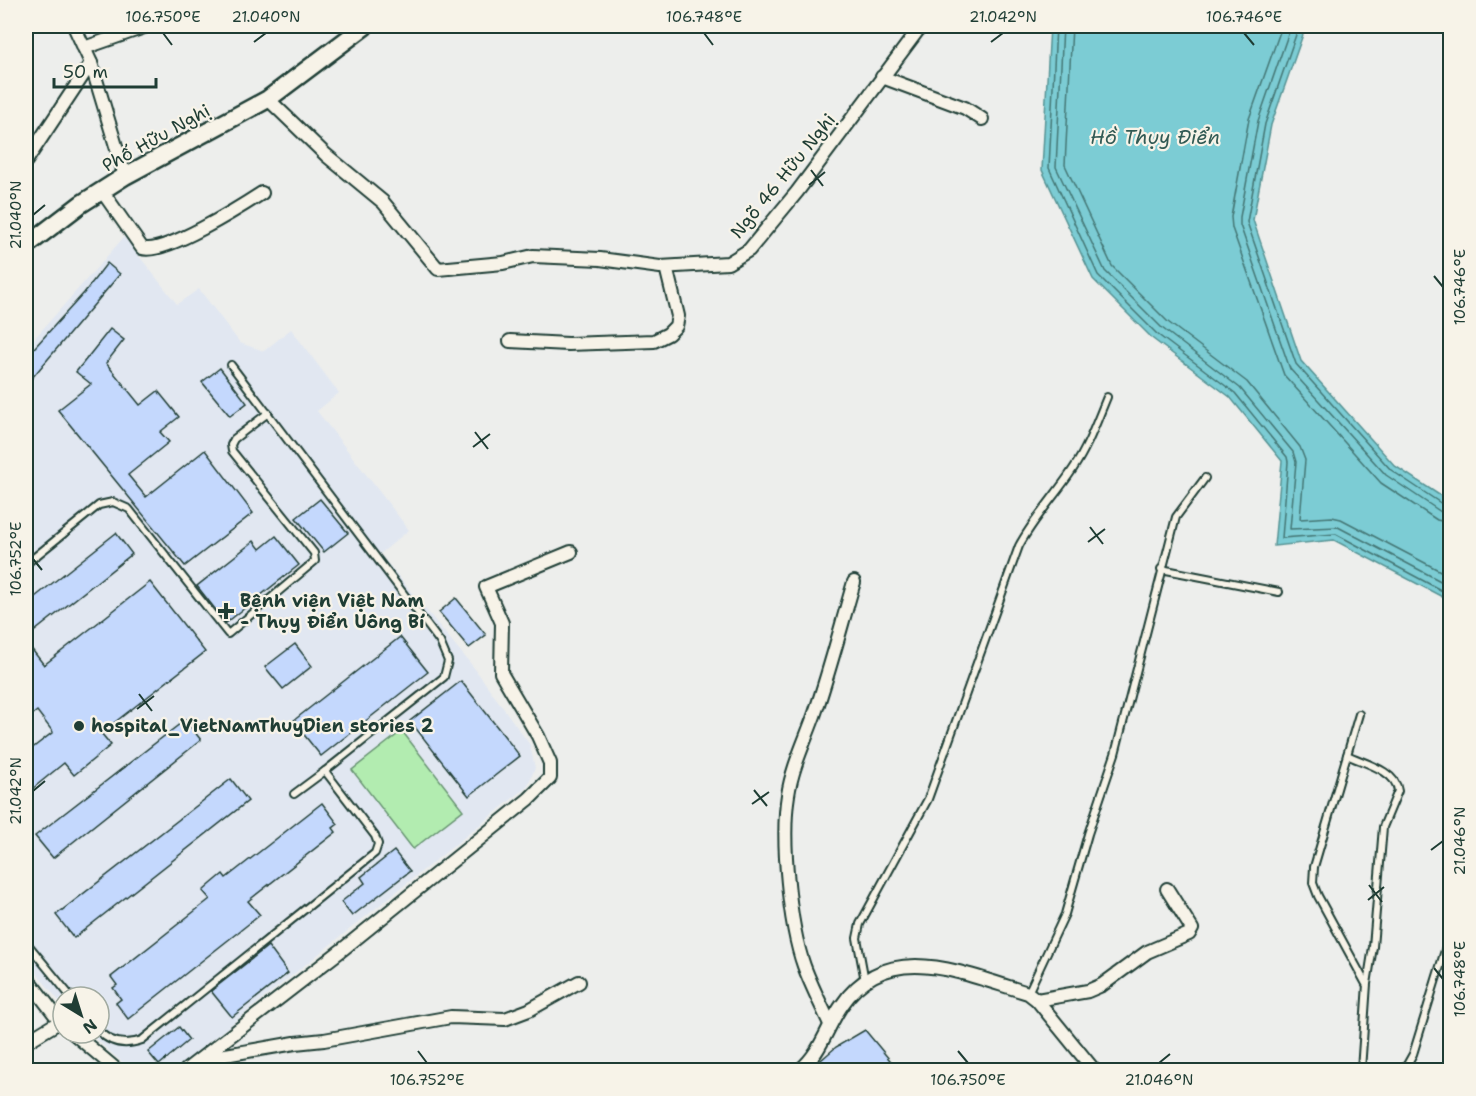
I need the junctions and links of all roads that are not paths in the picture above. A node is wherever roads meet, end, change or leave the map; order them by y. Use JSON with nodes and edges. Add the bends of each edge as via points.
{"nodes":[{"id":1,"x":74,"y":26,"type":"edge"},
{"id":2,"x":147,"y":26,"type":"edge"},
{"id":3,"x":365,"y":26,"type":"edge"},
{"id":4,"x":921,"y":26,"type":"edge"},
{"id":5,"x":84,"y":48,"type":"junction"},
{"id":6,"x":91,"y":63,"type":"junction"},
{"id":7,"x":882,"y":77,"type":"junction"},
{"id":8,"x":268,"y":99,"type":"junction"},
{"id":9,"x":982,"y":119,"type":"dead end"},
{"id":10,"x":26,"y":161,"type":"edge"},
{"id":11,"x":125,"y":176,"type":"junction"},
{"id":12,"x":102,"y":191,"type":"junction"},
{"id":13,"x":262,"y":193,"type":"dead end"},
{"id":14,"x":26,"y":246,"type":"edge"},
{"id":15,"x":666,"y":267,"type":"junction"},
{"id":16,"x":510,"y":341,"type":"dead end"},
{"id":17,"x":231,"y":365,"type":"dead end"},
{"id":18,"x":1107,"y":397,"type":"dead end"},
{"id":19,"x":268,"y":413,"type":"junction"},
{"id":20,"x":1205,"y":478,"type":"dead end"},
{"id":21,"x":571,"y":552,"type":"dead end"},
{"id":22,"x":26,"y":564,"type":"edge"},
{"id":23,"x":1161,"y":569,"type":"junction"},
{"id":24,"x":854,"y":582,"type":"dead end"},
{"id":25,"x":1279,"y":592,"type":"dead end"},
{"id":26,"x":1359,"y":714,"type":"dead end"},
{"id":27,"x":1347,"y":755,"type":"junction"},
{"id":28,"x":325,"y":771,"type":"junction"},
{"id":29,"x":294,"y":794,"type":"dead end"},
{"id":30,"x":1167,"y":889,"type":"dead end"},
{"id":31,"x":1450,"y":934,"type":"edge"},
{"id":32,"x":26,"y":942,"type":"edge"},
{"id":33,"x":26,"y":977,"type":"edge"},
{"id":34,"x":865,"y":981,"type":"junction"},
{"id":35,"x":579,"y":982,"type":"dead end"},
{"id":36,"x":1367,"y":984,"type":"junction"},
{"id":37,"x":61,"y":985,"type":"edge"},
{"id":38,"x":1033,"y":996,"type":"junction"},
{"id":39,"x":51,"y":1010,"type":"edge"},
{"id":40,"x":830,"y":1024,"type":"junction"},
{"id":41,"x":51,"y":1028,"type":"edge"},
{"id":42,"x":111,"y":1039,"type":"edge"},
{"id":43,"x":26,"y":1042,"type":"edge"},
{"id":44,"x":86,"y":1045,"type":"edge"},
{"id":45,"x":201,"y":1059,"type":"junction"},
{"id":46,"x":117,"y":1071,"type":"edge"},
{"id":47,"x":186,"y":1071,"type":"edge"},
{"id":48,"x":800,"y":1071,"type":"edge"},
{"id":49,"x":1094,"y":1071,"type":"edge"},
{"id":50,"x":1361,"y":1071,"type":"edge"},
{"id":51,"x":1404,"y":1071,"type":"edge"}],
"edges":[{"from":1,"to":5,"type":"street"},
{"from":2,"to":5,"type":"street"},
{"from":3,"to":8,"type":"main road","name":"Phố Hữu Nghị"},
{"from":4,"to":7,"type":"street","name":"Ngõ 46 Hữu Nghị"},
{"from":5,"to":6,"type":"street"},
{"from":6,"to":10,"type":"street"},
{"from":6,"to":11,"type":"street"},
{"from":7,"to":9,"type":"street","via":[[965,108]]},
{"from":7,"to":15,"type":"street","name":"Ngõ 46 Hữu Nghị","via":[[797,192],[748,250],[728,263]]},
{"from":8,"to":11,"type":"main road","name":"Phố Hữu Nghị"},
{"from":8,"to":15,"type":"street","name":"Ngõ 46 Hữu Nghị","via":[[326,155],[383,202],[438,269],[533,256]]},
{"from":11,"to":12,"type":"main road","name":"Phố Hữu Nghị"},
{"from":12,"to":13,"type":"street","via":[[147,250],[203,228]]},
{"from":12,"to":14,"type":"main road","name":"Phố Hữu Nghị"},
{"from":15,"to":16,"type":"street","via":[[678,316],[676,326],[654,341]]},
{"from":17,"to":19,"type":"lane"},
{"from":18,"to":34,"type":"lane","via":[[1074,468],[1028,528],[1019,546],[928,799],[860,924],[857,938]]},
{"from":19,"to":22,"type":"lane","via":[[234,439],[232,451],[314,553],[315,561],[228,634],[129,509],[113,502],[99,505]]},
{"from":19,"to":28,"type":"lane","via":[[440,642],[448,662],[444,677]]},
{"from":20,"to":23,"type":"lane","via":[[1176,517]]},
{"from":21,"to":45,"type":"street","via":[[486,587],[502,623],[501,673],[538,736],[550,763],[550,778],[529,800]]},
{"from":23,"to":25,"type":"lane"},
{"from":23,"to":38,"type":"lane","via":[[1115,754],[1065,914]]},
{"from":24,"to":40,"type":"street","via":[[816,711],[793,773],[786,815],[796,941]]},
{"from":26,"to":27,"type":"lane"},
{"from":27,"to":36,"type":"lane","via":[[1314,867],[1313,883]]},
{"from":27,"to":36,"type":"lane","via":[[1385,772],[1398,786],[1383,827]]},
{"from":28,"to":29,"type":"lane"},
{"from":28,"to":42,"type":"lane","via":[[375,836],[375,853],[142,1040],[128,1045]]},
{"from":30,"to":38,"type":"street","via":[[1189,921],[1189,934],[1148,952],[1095,988],[1073,995]]},
{"from":31,"to":51,"type":"lane","via":[[1413,1054]]},
{"from":32,"to":37,"type":"lane"},
{"from":33,"to":39,"type":"street"},
{"from":34,"to":38,"type":"street","via":[[894,968],[926,965]]},
{"from":34,"to":40,"type":"street","via":[[843,1002]]},
{"from":35,"to":45,"type":"street","via":[[505,1019],[451,1017]]},
{"from":36,"to":50,"type":"lane"},
{"from":38,"to":49,"type":"street"},
{"from":40,"to":48,"type":"street","via":[[815,1055]]},
{"from":41,"to":43,"type":"street"},
{"from":44,"to":46,"type":"street"},
{"from":45,"to":47,"type":"street"}]}
